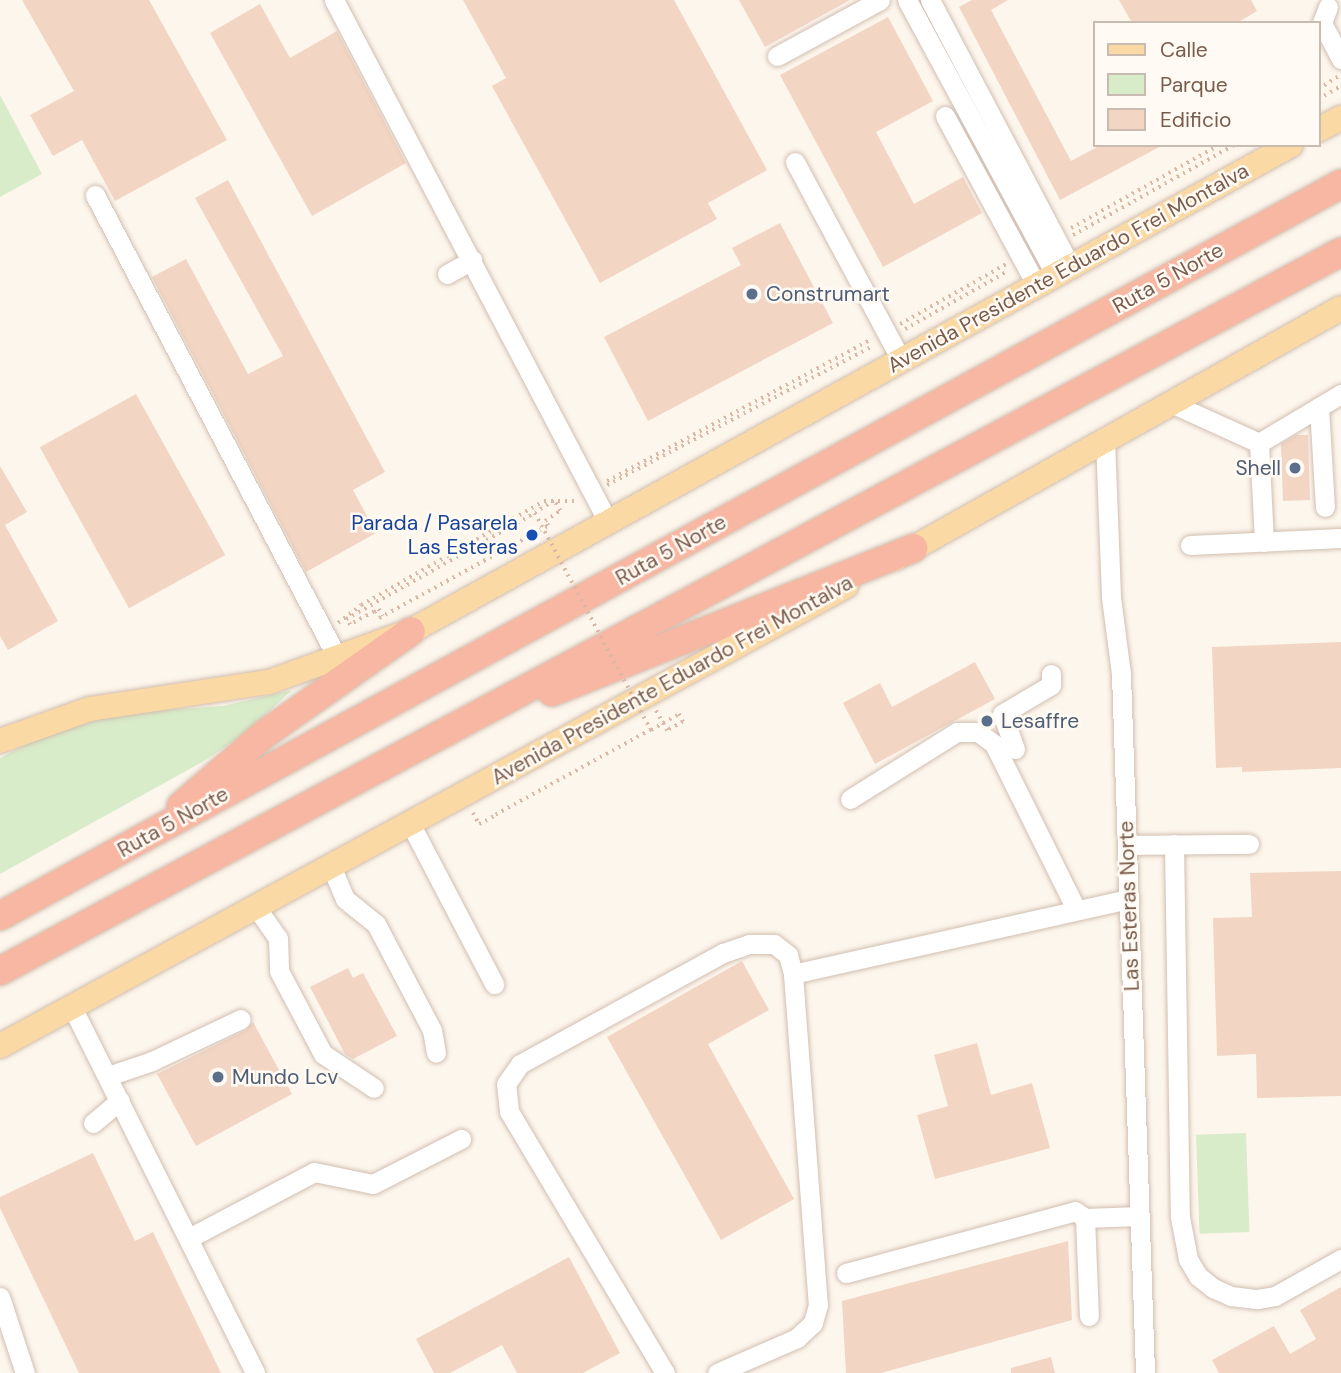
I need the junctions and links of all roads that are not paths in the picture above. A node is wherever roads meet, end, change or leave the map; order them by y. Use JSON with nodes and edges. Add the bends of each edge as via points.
{"nodes":[{"id":1,"x":334,"y":0,"type":"edge"},
{"id":2,"x":880,"y":0,"type":"edge"},
{"id":3,"x":907,"y":0,"type":"edge"},
{"id":4,"x":930,"y":0,"type":"edge"},
{"id":5,"x":1328,"y":7,"type":"dead end"},
{"id":6,"x":777,"y":55,"type":"dead end"},
{"id":7,"x":1341,"y":60,"type":"edge"},
{"id":8,"x":945,"y":116,"type":"dead end"},
{"id":9,"x":1341,"y":118,"type":"edge"},
{"id":10,"x":1320,"y":128,"type":"edge"},
{"id":11,"x":1287,"y":147,"type":"edge"},
{"id":12,"x":795,"y":162,"type":"dead end"},
{"id":13,"x":1341,"y":184,"type":"edge"},
{"id":14,"x":94,"y":195,"type":"dead end"},
{"id":15,"x":1341,"y":252,"type":"edge"},
{"id":16,"x":472,"y":260,"type":"junction"},
{"id":17,"x":447,"y":274,"type":"dead end"},
{"id":18,"x":1055,"y":276,"type":"junction"},
{"id":19,"x":1341,"y":308,"type":"edge"},
{"id":20,"x":901,"y":360,"type":"junction"},
{"id":21,"x":1341,"y":394,"type":"edge"},
{"id":22,"x":1171,"y":403,"type":"junction"},
{"id":23,"x":1320,"y":407,"type":"junction"},
{"id":24,"x":1105,"y":440,"type":"junction"},
{"id":25,"x":1259,"y":443,"type":"junction"},
{"id":26,"x":1325,"y":507,"type":"dead end"},
{"id":27,"x":608,"y":522,"type":"junction"},
{"id":28,"x":1341,"y":538,"type":"edge"},
{"id":29,"x":1264,"y":542,"type":"junction"},
{"id":30,"x":1190,"y":545,"type":"dead end"},
{"id":31,"x":913,"y":548,"type":"junction"},
{"id":32,"x":411,"y":631,"type":"junction"},
{"id":33,"x":331,"y":649,"type":"junction"},
{"id":34,"x":1051,"y":674,"type":"dead end"},
{"id":35,"x":450,"y":726,"type":"junction"},
{"id":36,"x":0,"y":741,"type":"edge"},
{"id":37,"x":1015,"y":749,"type":"dead end"},
{"id":38,"x":850,"y":799,"type":"dead end"},
{"id":39,"x":410,"y":823,"type":"junction"},
{"id":40,"x":157,"y":830,"type":"junction"},
{"id":41,"x":1174,"y":844,"type":"junction"},
{"id":42,"x":1248,"y":844,"type":"dead end"},
{"id":43,"x":1127,"y":845,"type":"junction"},
{"id":44,"x":331,"y":866,"type":"junction"},
{"id":45,"x":1129,"y":899,"type":"junction"},
{"id":46,"x":256,"y":907,"type":"junction"},
{"id":47,"x":1076,"y":909,"type":"junction"},
{"id":48,"x":0,"y":916,"type":"edge"},
{"id":49,"x":0,"y":971,"type":"edge"},
{"id":50,"x":793,"y":974,"type":"junction"},
{"id":51,"x":494,"y":984,"type":"dead end"},
{"id":52,"x":72,"y":1007,"type":"junction"},
{"id":53,"x":241,"y":1019,"type":"dead end"},
{"id":54,"x":0,"y":1046,"type":"edge"},
{"id":55,"x":436,"y":1053,"type":"dead end"},
{"id":56,"x":108,"y":1076,"type":"junction"},
{"id":57,"x":374,"y":1088,"type":"dead end"},
{"id":58,"x":120,"y":1101,"type":"junction"},
{"id":59,"x":93,"y":1124,"type":"dead end"},
{"id":60,"x":461,"y":1139,"type":"dead end"},
{"id":61,"x":1139,"y":1216,"type":"junction"},
{"id":62,"x":1084,"y":1218,"type":"junction"},
{"id":63,"x":189,"y":1238,"type":"junction"},
{"id":64,"x":1341,"y":1259,"type":"edge"},
{"id":65,"x":846,"y":1273,"type":"dead end"},
{"id":66,"x":0,"y":1297,"type":"edge"},
{"id":67,"x":1089,"y":1316,"type":"dead end"},
{"id":68,"x":25,"y":1373,"type":"edge"},
{"id":69,"x":255,"y":1373,"type":"edge"},
{"id":70,"x":665,"y":1373,"type":"edge"},
{"id":71,"x":717,"y":1373,"type":"edge"},
{"id":72,"x":1145,"y":1373,"type":"edge"}],
"edges":[{"from":1,"to":16,"type":"street"},
{"from":2,"to":6,"type":"street"},
{"from":3,"to":18,"type":"street"},
{"from":4,"to":18,"type":"street","via":[[1058,243]]},
{"from":5,"to":7,"type":"street","via":[[1322,23]]},
{"from":8,"to":18,"type":"street","via":[[1024,262]]},
{"from":9,"to":10,"type":"main road"},
{"from":11,"to":18,"type":"main road","name":"Avenida Presidente Eduardo Frei Montalva"},
{"from":12,"to":20,"type":"street"},
{"from":13,"to":40,"type":"highway","name":"Ruta 5 Norte"},
{"from":14,"to":33,"type":"street"},
{"from":15,"to":35,"type":"highway","via":[[668,616]]},
{"from":16,"to":17,"type":"street"},
{"from":16,"to":27,"type":"street"},
{"from":18,"to":20,"type":"main road","name":"Avenida Presidente Eduardo Frei Montalva"},
{"from":19,"to":22,"type":"main road","name":"Avenida Presidente Eduardo Frei Montalva"},
{"from":20,"to":27,"type":"main road","name":"Avenida Presidente Eduardo Frei Montalva"},
{"from":21,"to":23,"type":"street"},
{"from":22,"to":24,"type":"main road","name":"Avenida Presidente Eduardo Frei Montalva"},
{"from":22,"to":25,"type":"street"},
{"from":23,"to":25,"type":"street"},
{"from":23,"to":26,"type":"street"},
{"from":24,"to":31,"type":"main road","name":"Avenida Presidente Eduardo Frei Montalva"},
{"from":24,"to":43,"type":"street","name":"Las Esteras Norte"},
{"from":25,"to":29,"type":"street"},
{"from":27,"to":32,"type":"main road","name":"Avenida Presidente Eduardo Frei Montalva"},
{"from":28,"to":29,"type":"street"},
{"from":29,"to":30,"type":"street"},
{"from":31,"to":35,"type":"highway","via":[[630,663]]},
{"from":31,"to":39,"type":"main road","name":"Avenida Presidente Eduardo Frei Montalva"},
{"from":32,"to":33,"type":"main road","name":"Avenida Presidente Eduardo Frei Montalva"},
{"from":32,"to":40,"type":"highway","via":[[226,765]]},
{"from":33,"to":36,"type":"main road","name":"Avenida Presidente Eduardo Frei Montalva","via":[[244,687],[90,709]]},
{"from":34,"to":37,"type":"street","via":[[1051,685],[1002,715]]},
{"from":35,"to":49,"type":"highway"},
{"from":38,"to":47,"type":"street","via":[[957,732],[978,732],[994,744]]},
{"from":39,"to":44,"type":"main road","name":"Avenida Presidente Eduardo Frei Montalva"},
{"from":39,"to":51,"type":"street"},
{"from":40,"to":48,"type":"highway","name":"Ruta 5 Norte"},
{"from":41,"to":42,"type":"street"},
{"from":41,"to":43,"type":"street"},
{"from":41,"to":64,"type":"street","via":[[1180,1217],[1188,1259],[1198,1276],[1213,1288],[1231,1297],[1257,1299],[1275,1296]]},
{"from":43,"to":45,"type":"street","name":"Las Esteras Norte"},
{"from":44,"to":46,"type":"main road","name":"Avenida Presidente Eduardo Frei Montalva"},
{"from":44,"to":55,"type":"street","via":[[345,899],[376,923],[432,1030]]},
{"from":45,"to":47,"type":"street"},
{"from":45,"to":61,"type":"street","name":"Las Esteras Norte"},
{"from":46,"to":52,"type":"main road","name":"Avenida Presidente Eduardo Frei Montalva"},
{"from":46,"to":57,"type":"street","via":[[278,938],[279,971],[323,1054]]},
{"from":47,"to":50,"type":"street"},
{"from":50,"to":70,"type":"street","via":[[788,955],[774,944],[749,944],[723,953],[520,1064],[506,1084],[509,1111]]},
{"from":50,"to":71,"type":"street","via":[[818,1306],[813,1323],[797,1338]]},
{"from":52,"to":54,"type":"main road","name":"Avenida Presidente Eduardo Frei Montalva"},
{"from":52,"to":56,"type":"street"},
{"from":53,"to":56,"type":"street","via":[[152,1061]]},
{"from":56,"to":58,"type":"street"},
{"from":58,"to":59,"type":"street"},
{"from":58,"to":63,"type":"street"},
{"from":60,"to":63,"type":"street","via":[[373,1184],[314,1172]]},
{"from":61,"to":62,"type":"street"},
{"from":61,"to":72,"type":"street","name":"Las Esteras Norte"},
{"from":62,"to":65,"type":"street","via":[[1075,1211]]},
{"from":62,"to":67,"type":"street"},
{"from":63,"to":69,"type":"street"},
{"from":66,"to":68,"type":"street"}]}
